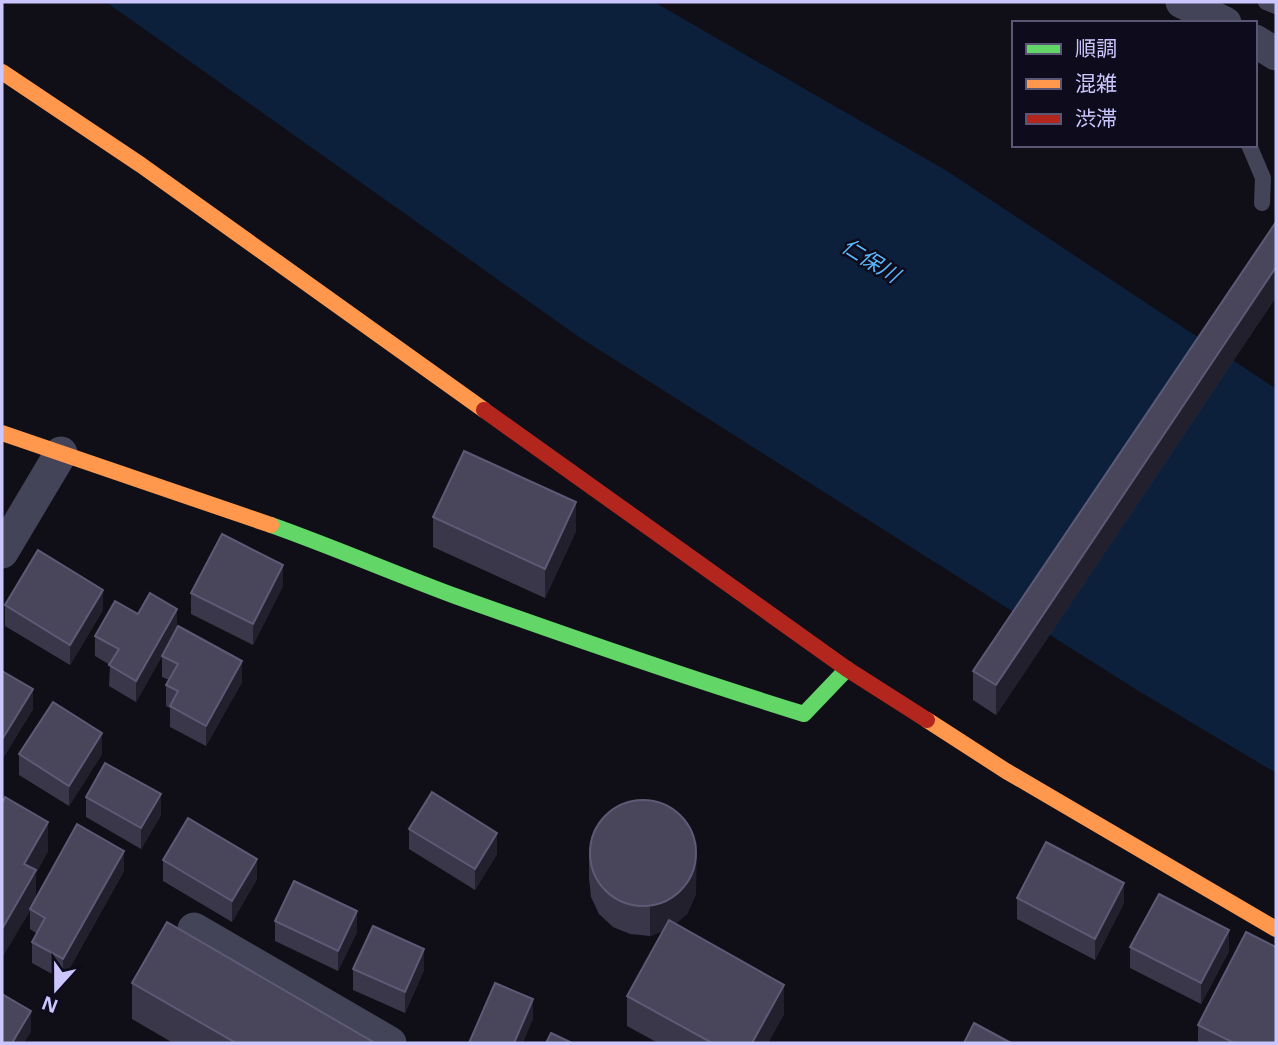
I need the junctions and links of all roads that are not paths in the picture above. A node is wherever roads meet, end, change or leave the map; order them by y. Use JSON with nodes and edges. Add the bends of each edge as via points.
{"nodes":[{"id":1,"x":1266,"y":2,"type":"edge"},
{"id":2,"x":1276,"y":6,"type":"edge"},
{"id":3,"x":1257,"y":42,"type":"edge"},
{"id":4,"x":1276,"y":54,"type":"edge"},
{"id":5,"x":2,"y":72,"type":"edge"},
{"id":6,"x":1250,"y":147,"type":"edge"},
{"id":7,"x":1262,"y":203,"type":"dead end"},
{"id":8,"x":2,"y":433,"type":"edge"},
{"id":9,"x":61,"y":453,"type":"junction"},
{"id":10,"x":2,"y":552,"type":"edge"},
{"id":11,"x":847,"y":669,"type":"junction"},
{"id":12,"x":194,"y":929,"type":"dead end"},
{"id":13,"x":1276,"y":929,"type":"edge"},
{"id":14,"x":390,"y":1043,"type":"edge"}],
"edges":[{"from":1,"to":2,"type":"lane"},
{"from":3,"to":4,"type":"street"},
{"from":5,"to":11,"type":"street","via":[[141,165]]},
{"from":6,"to":7,"type":"lane","via":[[1263,178]]},
{"from":8,"to":9,"type":"street"},
{"from":9,"to":10,"type":"street"},
{"from":9,"to":11,"type":"street","via":[[336,548],[453,595],[804,714]]},
{"from":11,"to":13,"type":"street","via":[[1006,771]]},
{"from":12,"to":14,"type":"street"}]}
